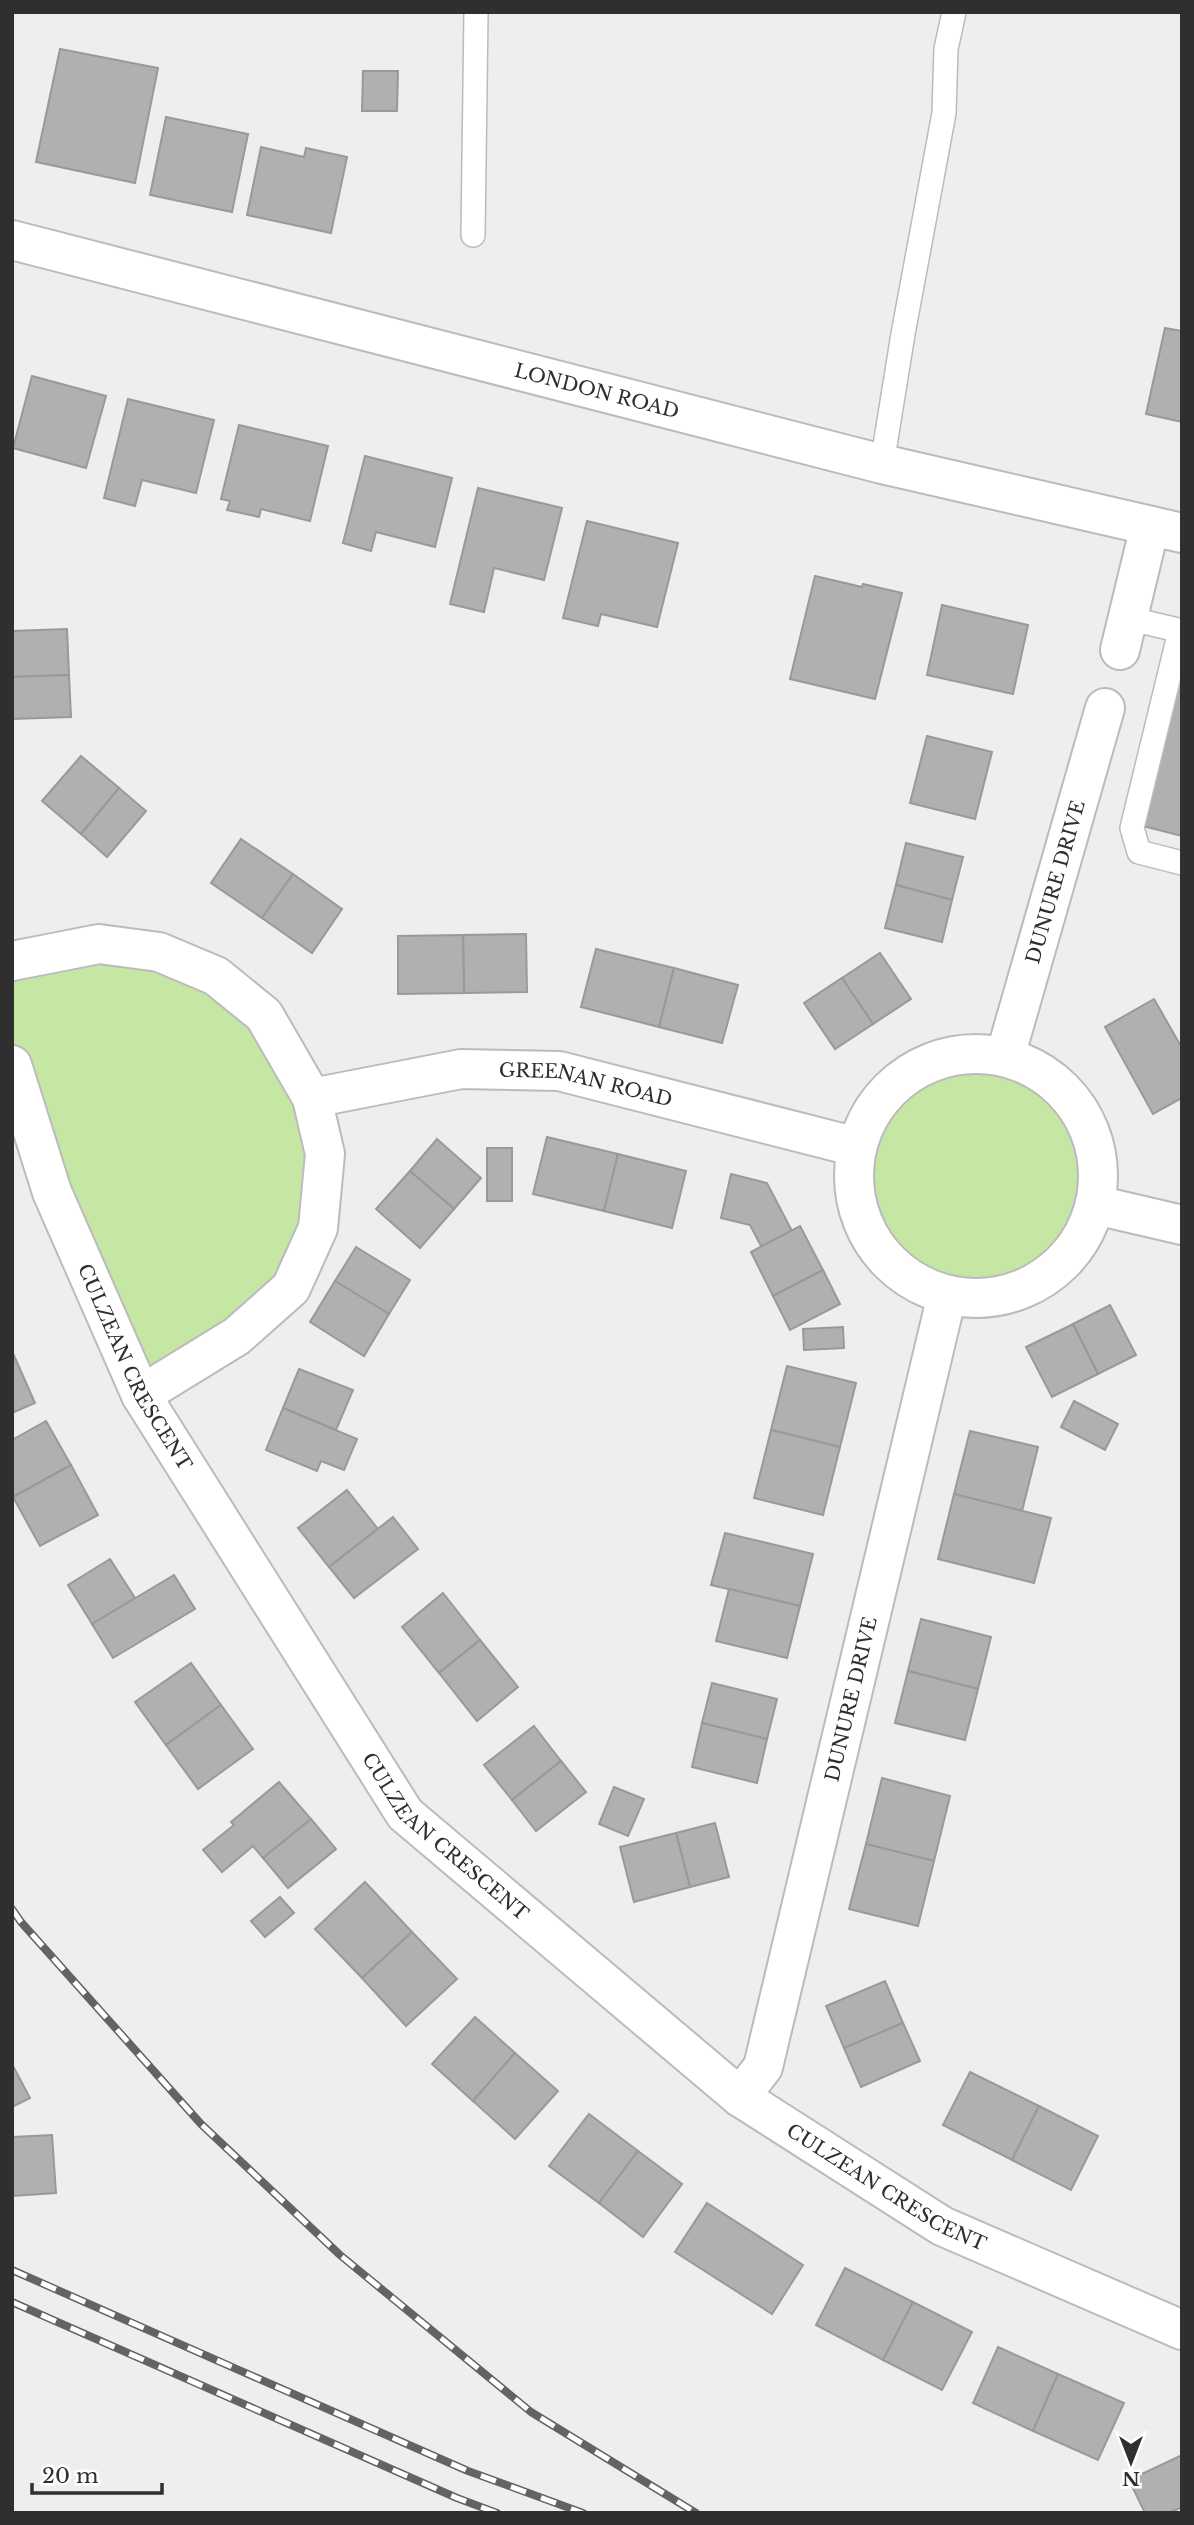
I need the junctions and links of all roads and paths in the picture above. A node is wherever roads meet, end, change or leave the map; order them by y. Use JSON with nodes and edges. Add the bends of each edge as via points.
{"nodes":[{"id":1,"x":477,"y":12,"type":"edge"},
{"id":2,"x":954,"y":12,"type":"edge"},
{"id":3,"x":473,"y":235,"type":"dead end"},
{"id":4,"x":12,"y":240,"type":"edge"},
{"id":5,"x":882,"y":464,"type":"junction"},
{"id":6,"x":1166,"y":530,"type":"edge"},
{"id":7,"x":1181,"y":631,"type":"edge"},
{"id":8,"x":1124,"y":634,"type":"joint"},
{"id":9,"x":1105,"y":708,"type":"dead end"},
{"id":10,"x":1182,"y":863,"type":"edge"},
{"id":11,"x":12,"y":961,"type":"edge"},
{"id":12,"x":1005,"y":1057,"type":"junction"},
{"id":13,"x":12,"y":1065,"type":"edge"},
{"id":14,"x":312,"y":1098,"type":"junction"},
{"id":15,"x":857,"y":1147,"type":"junction"},
{"id":16,"x":1096,"y":1205,"type":"junction"},
{"id":17,"x":1182,"y":1225,"type":"edge"},
{"id":18,"x":947,"y":1295,"type":"junction"},
{"id":19,"x":141,"y":1395,"type":"junction"},
{"id":20,"x":740,"y":2097,"type":"junction"},
{"id":21,"x":1182,"y":2330,"type":"edge"}],
"edges":[{"from":1,"to":3,"type":"lane"},
{"from":2,"to":5,"type":"lane","via":[[946,49],[944,113]]},
{"from":4,"to":5,"type":"street","name":"LONDON ROAD"},
{"from":5,"to":6,"type":"street","name":"LONDON ROAD"},
{"from":6,"to":8,"type":"street"},
{"from":7,"to":8,"type":"lane"},
{"from":7,"to":10,"type":"lane","via":[[1132,828],[1139,852]]},
{"from":9,"to":12,"type":"street","name":"DUNURE DRIVE"},
{"from":11,"to":14,"type":"street","via":[[99,944],[159,952],[216,976],[264,1015]]},
{"from":12,"to":15,"type":"street","via":[[967,1054],[929,1063],[896,1083],[872,1112]]},
{"from":12,"to":16,"type":"street","via":[[1040,1072],[1070,1097],[1089,1129],[1098,1166]]},
{"from":13,"to":19,"type":"street","name":"CULZEAN CRESCENT","via":[[52,1192]]},
{"from":14,"to":15,"type":"street","name":"GREENAN ROAD","via":[[461,1069],[559,1071]]},
{"from":14,"to":19,"type":"street","via":[[325,1154],[318,1228],[291,1288],[237,1336]]},
{"from":15,"to":18,"type":"street","via":[[854,1186],[863,1223],[883,1256],[912,1280]]},
{"from":16,"to":17,"type":"street"},
{"from":16,"to":18,"type":"street","via":[[1081,1240],[1056,1270],[1023,1289],[986,1298]]},
{"from":18,"to":20,"type":"street","name":"DUNURE DRIVE","via":[[763,2067]]},
{"from":19,"to":20,"type":"street","name":"CULZEAN CRESCENT","via":[[405,1814]]},
{"from":20,"to":21,"type":"street","name":"CULZEAN CRESCENT","via":[[942,2226]]}]}
